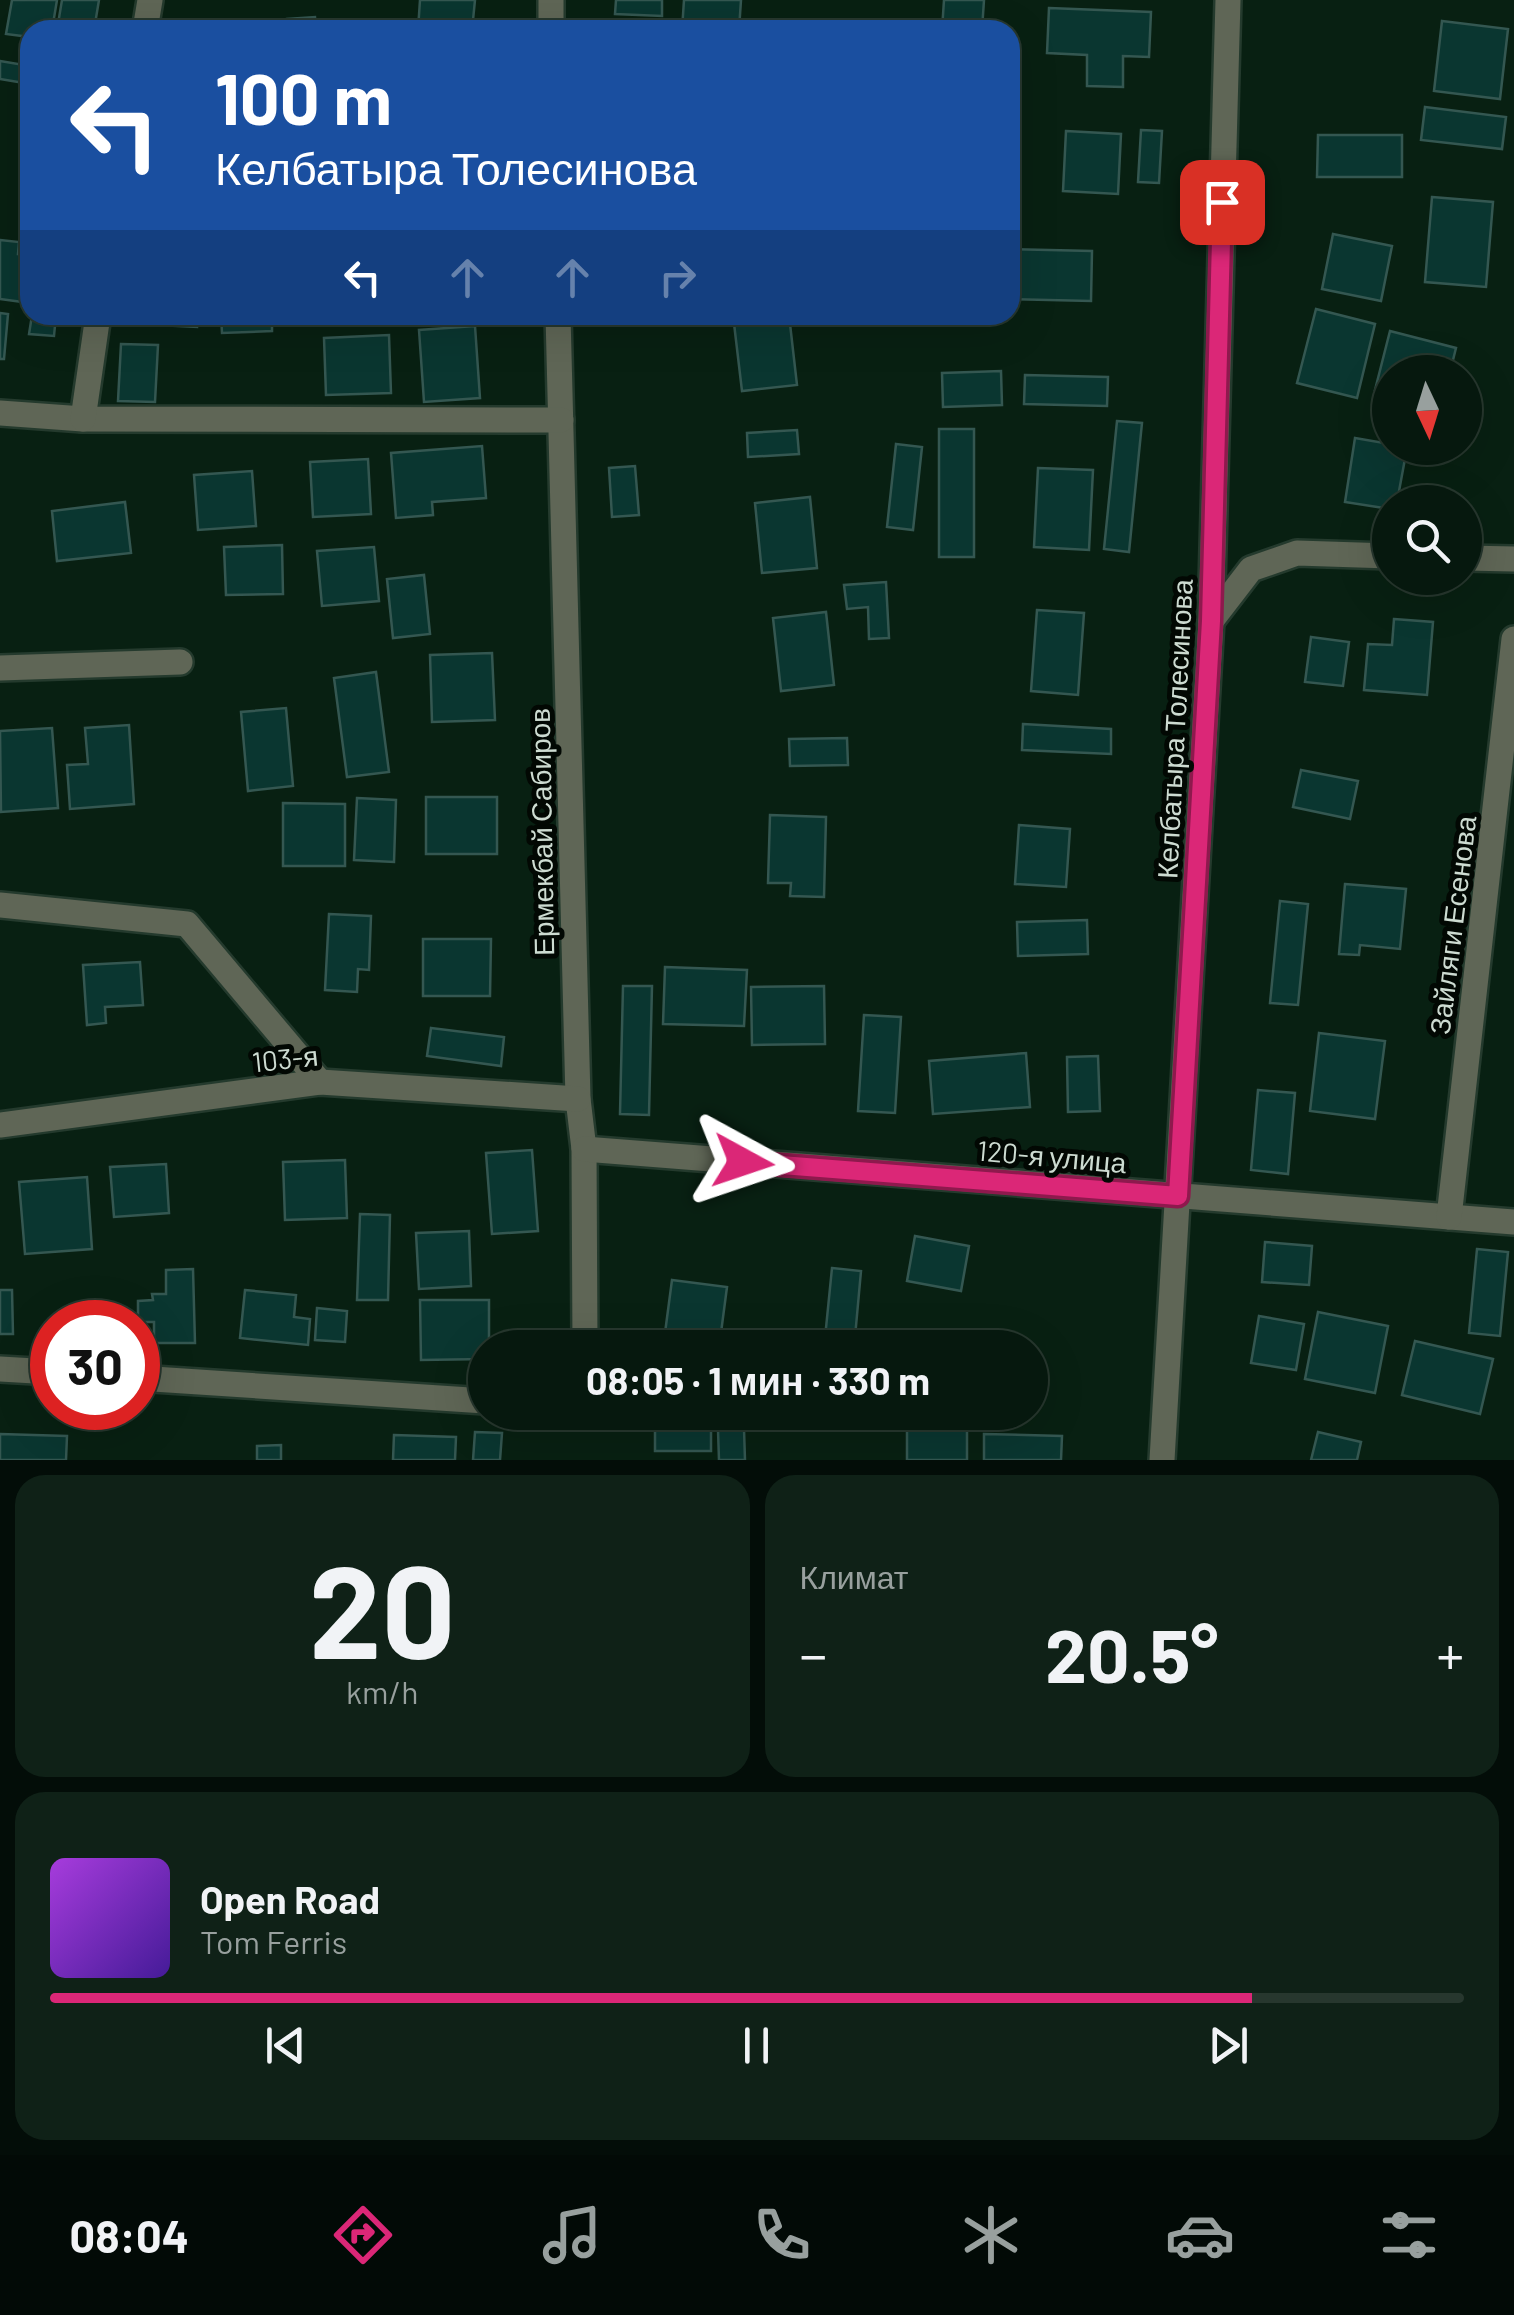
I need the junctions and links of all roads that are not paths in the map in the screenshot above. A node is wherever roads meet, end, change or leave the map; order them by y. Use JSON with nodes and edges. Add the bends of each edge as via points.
{"nodes":[{"id":1,"x":1228,"y":0,"type":"edge"},
{"id":2,"x":97,"y":325,"type":"edge"},
{"id":3,"x":558,"y":325,"type":"edge"},
{"id":4,"x":0,"y":413,"type":"edge"},
{"id":5,"x":84,"y":419,"type":"junction"},
{"id":6,"x":560,"y":420,"type":"junction"},
{"id":7,"x":1372,"y":555,"type":"edge"},
{"id":8,"x":1482,"y":558,"type":"edge"},
{"id":9,"x":1514,"y":559,"type":"edge"},
{"id":10,"x":1211,"y":621,"type":"junction"},
{"id":11,"x":1514,"y":639,"type":"edge"},
{"id":12,"x":180,"y":662,"type":"dead end"},
{"id":13,"x":0,"y":668,"type":"edge"},
{"id":14,"x":1504,"y":818,"type":"edge"},
{"id":15,"x":0,"y":905,"type":"edge"},
{"id":16,"x":320,"y":1082,"type":"junction"},
{"id":17,"x":578,"y":1099,"type":"junction"},
{"id":18,"x":0,"y":1125,"type":"edge"},
{"id":19,"x":584,"y":1149,"type":"junction"},
{"id":20,"x":1178,"y":1196,"type":"junction"},
{"id":21,"x":1448,"y":1217,"type":"junction"},
{"id":22,"x":1514,"y":1222,"type":"edge"},
{"id":23,"x":585,"y":1330,"type":"edge"},
{"id":24,"x":0,"y":1369,"type":"edge"},
{"id":25,"x":30,"y":1371,"type":"edge"},
{"id":26,"x":160,"y":1379,"type":"edge"},
{"id":27,"x":468,"y":1400,"type":"edge"},
{"id":28,"x":1162,"y":1460,"type":"edge"}],
"edges":[{"from":1,"to":10,"type":"street","name":"Келбатыра Толесинова"},
{"from":2,"to":5,"type":"street"},
{"from":3,"to":6,"type":"street","name":"Ермекбай Сабиров"},
{"from":4,"to":5,"type":"street"},
{"from":5,"to":6,"type":"street"},
{"from":6,"to":17,"type":"street","name":"Ермекбай Сабиров"},
{"from":7,"to":10,"type":"street","via":[[1297,553],[1251,569]]},
{"from":8,"to":9,"type":"street"},
{"from":10,"to":20,"type":"street","name":"Келбатыра Толесинова"},
{"from":11,"to":14,"type":"street","name":"Зайляги Есенова"},
{"from":12,"to":13,"type":"street"},
{"from":14,"to":21,"type":"street","name":"Зайляги Есенова"},
{"from":15,"to":16,"type":"street","via":[[188,924]]},
{"from":16,"to":17,"type":"street","name":"103-я"},
{"from":16,"to":18,"type":"street","name":"103-я"},
{"from":17,"to":19,"type":"street","name":"Ермекбай Сабиров"},
{"from":19,"to":20,"type":"street","name":"120-я улица"},
{"from":19,"to":23,"type":"street","name":"Ермекбай Сабиров"},
{"from":20,"to":21,"type":"street","name":"120-я улица"},
{"from":20,"to":28,"type":"street","name":"Келбатыра Толесинова"},
{"from":21,"to":22,"type":"street","name":"120-я улица"},
{"from":24,"to":25,"type":"street"},
{"from":26,"to":27,"type":"street"}]}
